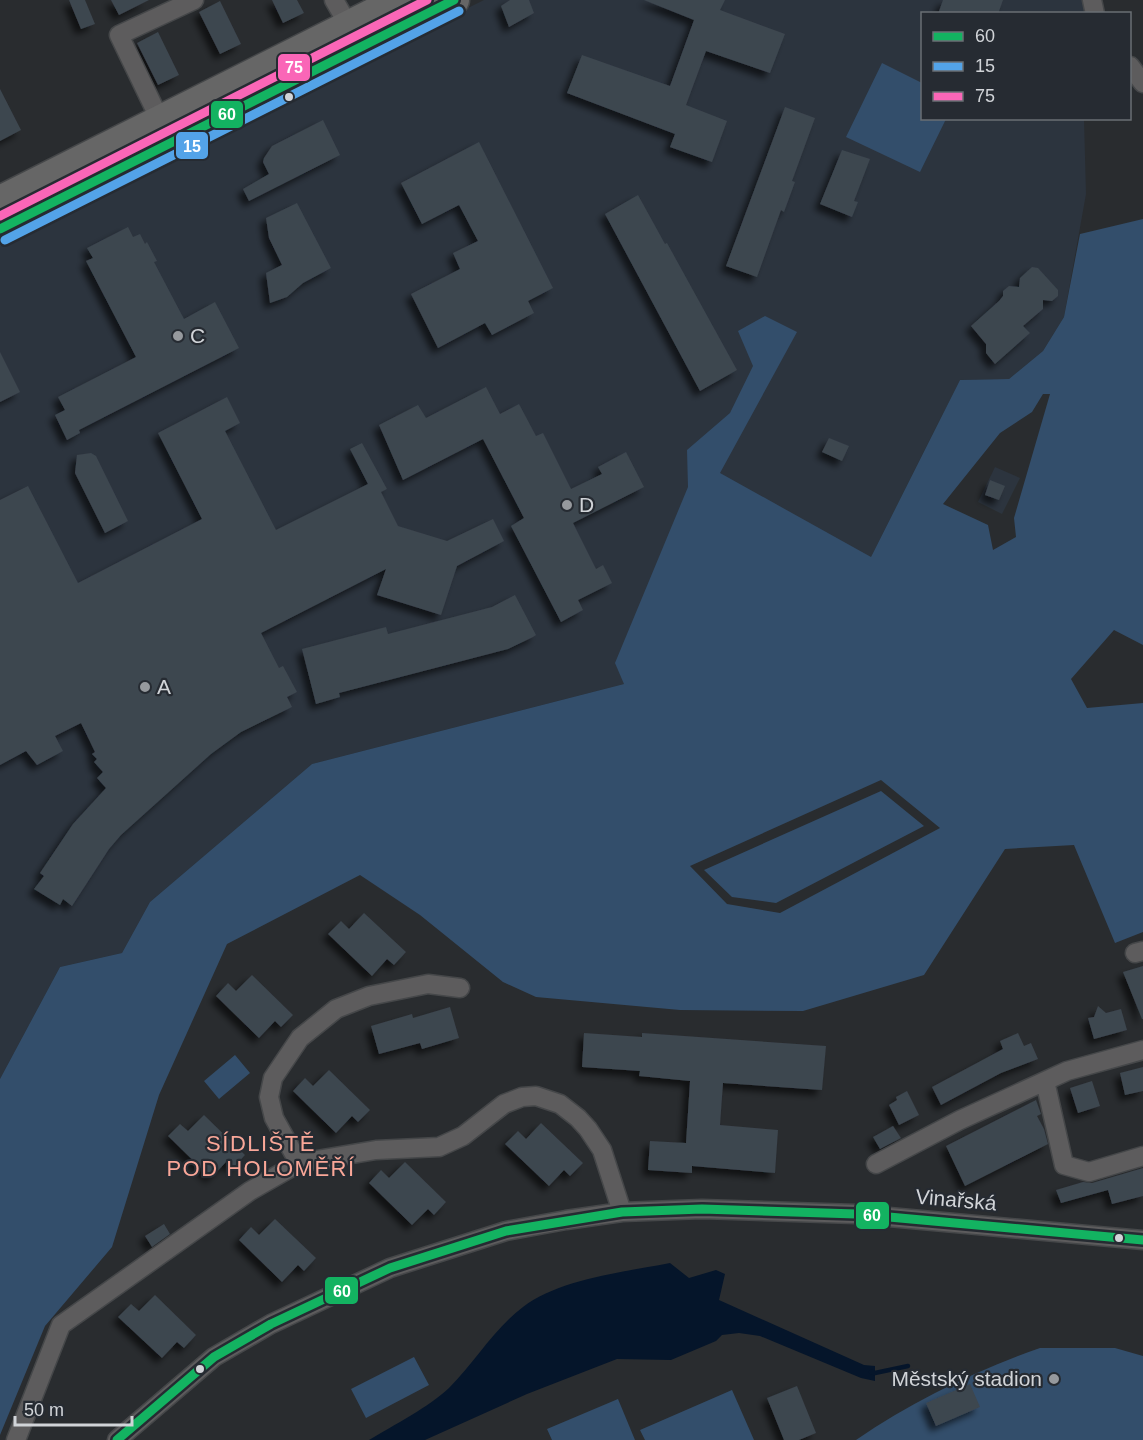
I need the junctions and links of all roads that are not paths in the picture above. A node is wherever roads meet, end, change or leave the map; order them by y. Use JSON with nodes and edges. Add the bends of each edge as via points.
{"nodes":[{"id":1,"x":194,"y":0,"type":"edge"},
{"id":2,"x":334,"y":0,"type":"edge"},
{"id":3,"x":400,"y":0,"type":"edge"},
{"id":4,"x":454,"y":0,"type":"edge"},
{"id":5,"x":349,"y":26,"type":"junction"},
{"id":6,"x":160,"y":120,"type":"junction"},
{"id":7,"x":0,"y":201,"type":"edge"},
{"id":8,"x":0,"y":229,"type":"edge"},
{"id":9,"x":460,"y":988,"type":"dead end"},
{"id":10,"x":1143,"y":1050,"type":"edge"},
{"id":11,"x":1045,"y":1081,"type":"junction"},
{"id":12,"x":1143,"y":1156,"type":"edge"},
{"id":13,"x":299,"y":1163,"type":"junction"},
{"id":14,"x":876,"y":1164,"type":"dead end"},
{"id":15,"x":622,"y":1212,"type":"junction"},
{"id":16,"x":1143,"y":1240,"type":"edge"},
{"id":17,"x":16,"y":1440,"type":"edge"},
{"id":18,"x":117,"y":1440,"type":"edge"}],
"edges":[{"from":1,"to":6,"type":"street","via":[[119,35]]},
{"from":2,"to":5,"type":"street"},
{"from":3,"to":5,"type":"main road"},
{"from":4,"to":8,"type":"main road"},
{"from":5,"to":6,"type":"main road"},
{"from":6,"to":7,"type":"main road"},
{"from":9,"to":13,"type":"street","via":[[428,984],[369,996],[336,1009],[300,1038],[273,1078],[269,1097],[274,1118]]},
{"from":10,"to":11,"type":"street"},
{"from":11,"to":12,"type":"street","via":[[1064,1165],[1089,1172]]},
{"from":11,"to":14,"type":"street"},
{"from":13,"to":15,"type":"street","via":[[376,1150],[439,1147],[463,1136],[504,1104],[536,1096],[560,1104],[588,1129],[602,1150]]},
{"from":13,"to":17,"type":"street","via":[[250,1191],[61,1326]]},
{"from":15,"to":16,"type":"street","name":"Vinařská","via":[[702,1209],[856,1214]]},
{"from":15,"to":18,"type":"street","name":"Vinařská","via":[[506,1231],[390,1268],[271,1324],[214,1357]]}]}
